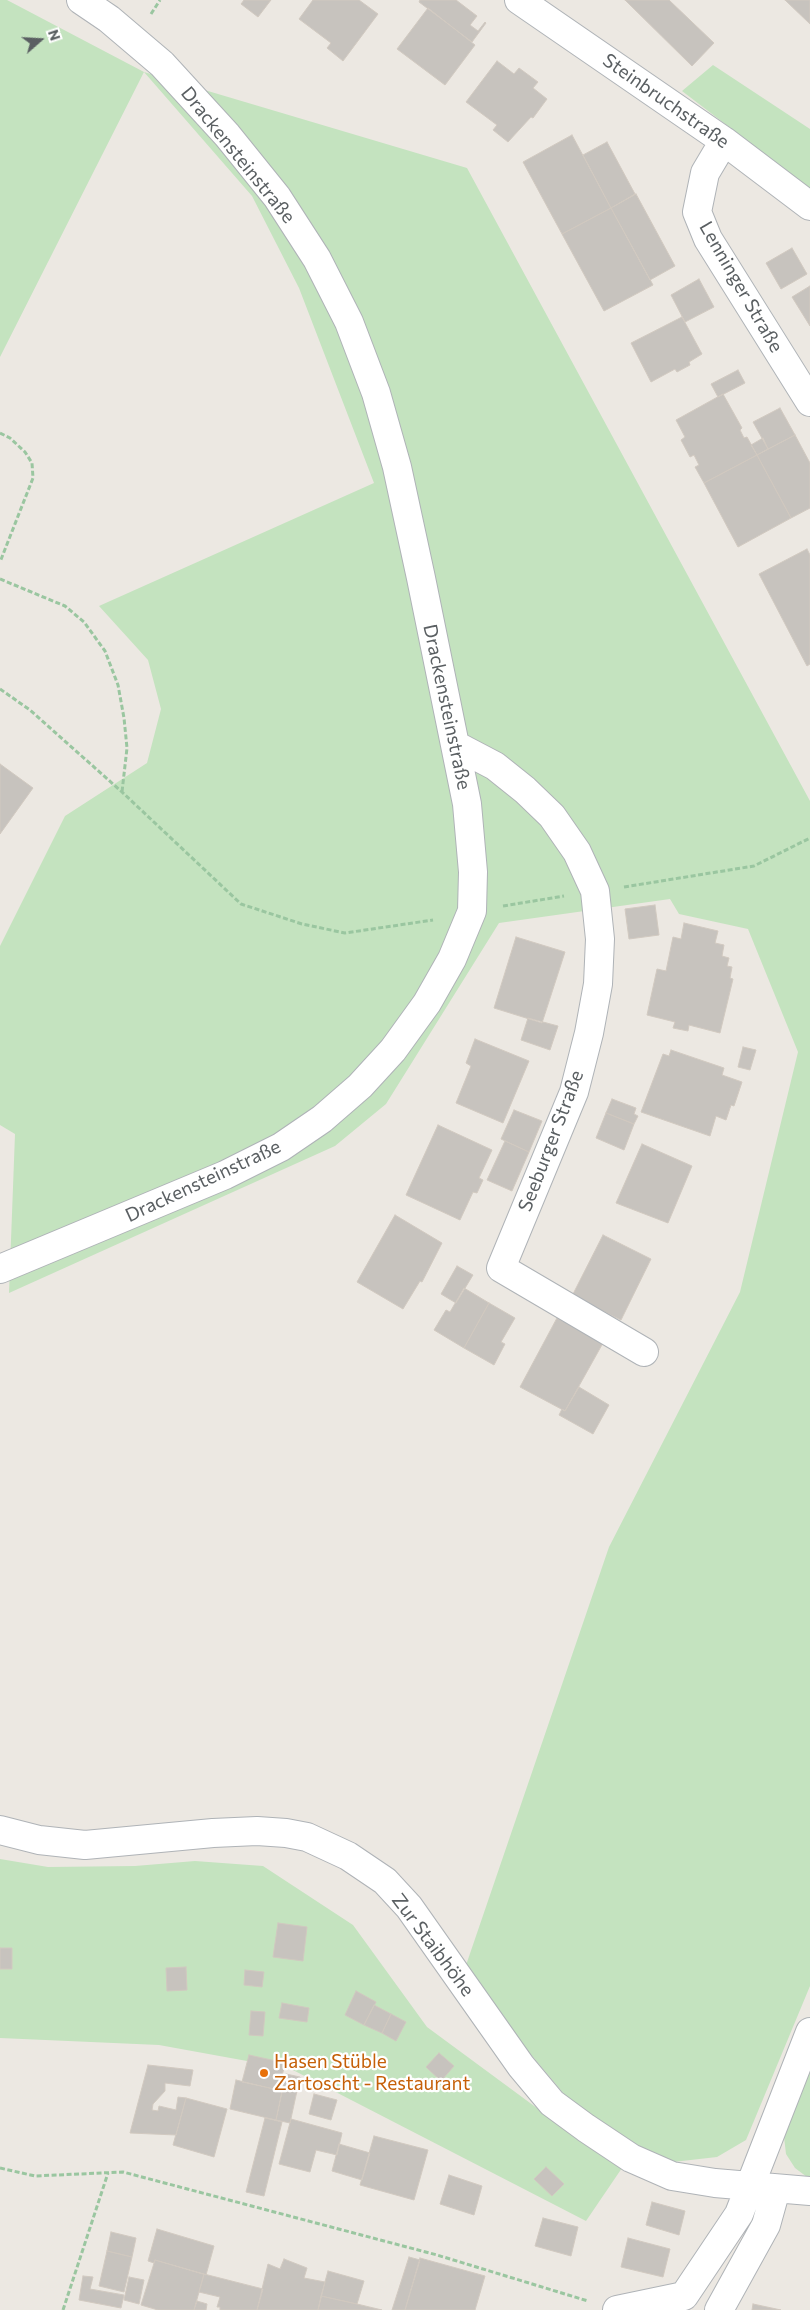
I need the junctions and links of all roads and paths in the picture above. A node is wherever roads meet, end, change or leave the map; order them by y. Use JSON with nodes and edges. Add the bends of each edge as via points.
{"nodes":[{"id":1,"x":81,"y":0,"type":"edge"},
{"id":2,"x":519,"y":0,"type":"edge"},
{"id":3,"x":724,"y":141,"type":"junction"},
{"id":4,"x":810,"y":206,"type":"edge"},
{"id":5,"x":810,"y":402,"type":"edge"},
{"id":6,"x":0,"y":433,"type":"edge"},
{"id":7,"x":0,"y":562,"type":"edge"},
{"id":8,"x":0,"y":579,"type":"edge"},
{"id":9,"x":0,"y":689,"type":"edge"},
{"id":10,"x":454,"y":745,"type":"junction"},
{"id":11,"x":122,"y":792,"type":"junction"},
{"id":12,"x":810,"y":838,"type":"edge"},
{"id":13,"x":595,"y":891,"type":"junction"},
{"id":14,"x":302,"y":924,"type":"dead end"},
{"id":15,"x":0,"y":1269,"type":"edge"},
{"id":16,"x":644,"y":1352,"type":"dead end"},
{"id":17,"x":0,"y":1830,"type":"edge"},
{"id":18,"x":810,"y":2032,"type":"edge"},
{"id":19,"x":0,"y":2168,"type":"edge"},
{"id":20,"x":108,"y":2173,"type":"junction"},
{"id":21,"x":764,"y":2186,"type":"junction"},
{"id":22,"x":810,"y":2191,"type":"edge"},
{"id":23,"x":63,"y":2310,"type":"edge"},
{"id":24,"x":617,"y":2310,"type":"edge"},
{"id":25,"x":719,"y":2310,"type":"edge"}],
"edges":[{"from":1,"to":10,"type":"street","name":"Drackensteinstraße","via":[[162,64],[228,135],[278,197],[317,259],[349,322],[376,393],[397,467]]},
{"from":2,"to":3,"type":"street","name":"Steinbruchstraße"},
{"from":3,"to":4,"type":"street","name":"Steinbruchstraße"},
{"from":3,"to":5,"type":"street","name":"Lenninger Straße","via":[[705,173],[698,212],[708,239]]},
{"from":6,"to":7,"type":"path","via":[[25,452],[32,463],[33,478]]},
{"from":8,"to":11,"type":"path","via":[[65,606],[84,622],[105,651],[118,685],[124,718],[127,748]]},
{"from":9,"to":11,"type":"path","via":[[30,710]]},
{"from":10,"to":13,"type":"street","name":"Seeburger Straße","via":[[495,766],[552,816],[577,852]]},
{"from":10,"to":15,"type":"street","name":"Drackensteinstraße","via":[[467,804],[473,872],[472,911],[452,959],[427,1003],[393,1050],[360,1086],[322,1119],[281,1147],[225,1175]]},
{"from":11,"to":14,"type":"path","via":[[241,904]]},
{"from":12,"to":13,"type":"path","via":[[754,866]]},
{"from":13,"to":16,"type":"street","name":"Seeburger Straße","via":[[600,957],[589,1033],[574,1092],[501,1268]]},
{"from":17,"to":21,"type":"street","name":"Zur Staibhöhe","via":[[39,1840],[85,1845],[213,1833],[286,1833],[307,1837],[348,1856],[384,1881],[409,1907],[521,2066],[552,2103],[631,2158],[672,2176]]},
{"from":18,"to":21,"type":"street"},
{"from":19,"to":20,"type":"path","via":[[35,2176]]},
{"from":20,"to":23,"type":"path"},
{"from":20,"to":24,"type":"path","via":[[123,2172],[437,2255]]},
{"from":21,"to":22,"type":"street","name":"Zur Staibhöhe"},
{"from":21,"to":24,"type":"street","via":[[739,2214],[684,2296]]},
{"from":21,"to":25,"type":"street","via":[[766,2225]]}]}
